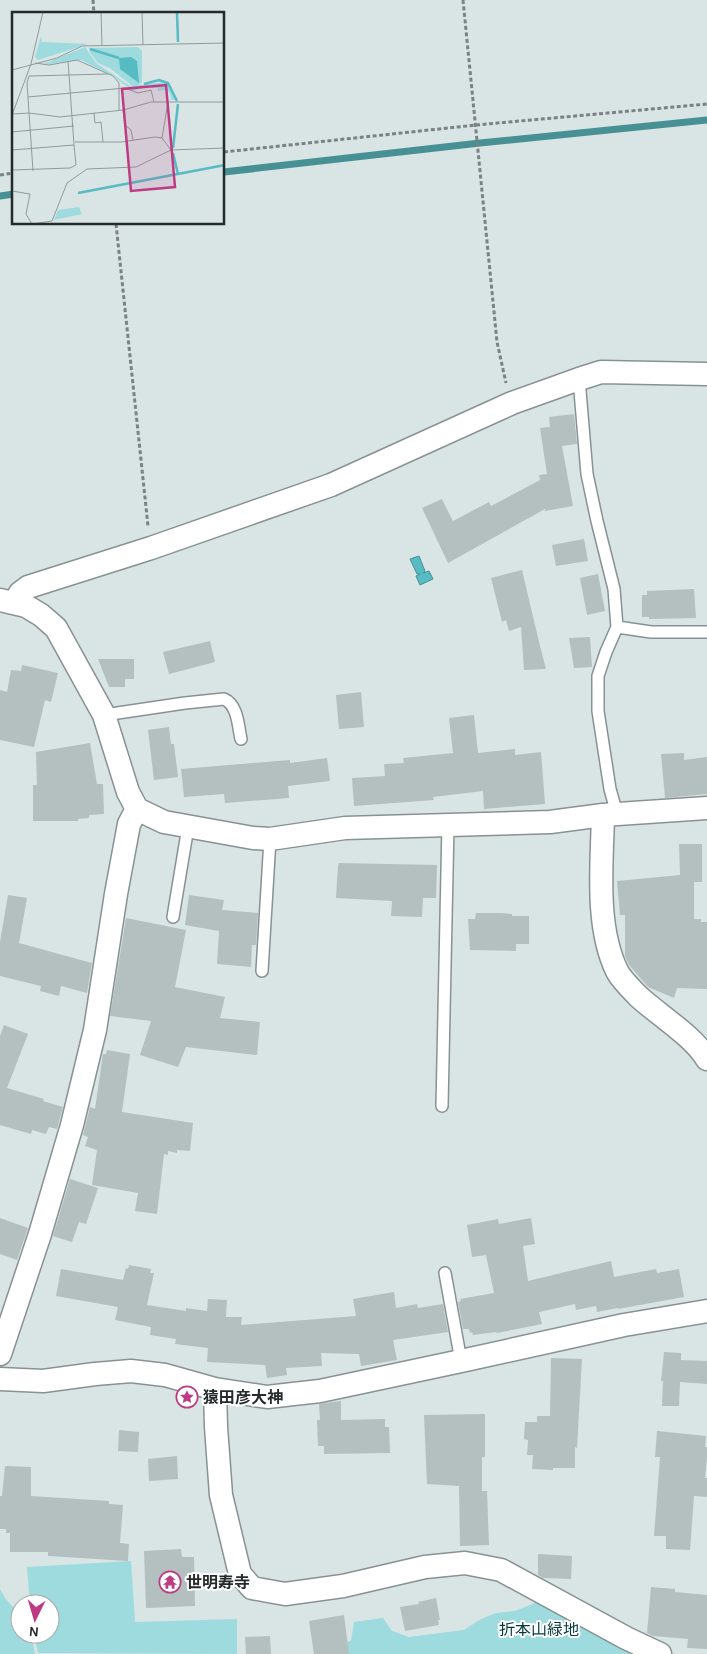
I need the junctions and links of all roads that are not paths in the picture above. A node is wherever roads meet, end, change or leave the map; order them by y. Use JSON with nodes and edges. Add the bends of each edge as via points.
{"nodes":[{"id":1,"x":707,"y":374,"type":"edge"},
{"id":2,"x":579,"y":379,"type":"junction"},
{"id":3,"x":7,"y":601,"type":"edge"},
{"id":4,"x":617,"y":627,"type":"junction"},
{"id":5,"x":707,"y":632,"type":"edge"},
{"id":6,"x":104,"y":715,"type":"junction"},
{"id":7,"x":241,"y":739,"type":"dead end"},
{"id":8,"x":707,"y":808,"type":"edge"},
{"id":9,"x":137,"y":809,"type":"junction"},
{"id":10,"x":610,"y":814,"type":"junction"},
{"id":11,"x":448,"y":825,"type":"junction"},
{"id":12,"x":188,"y":827,"type":"junction"},
{"id":13,"x":270,"y":839,"type":"junction"},
{"id":14,"x":172,"y":917,"type":"dead end"},
{"id":15,"x":262,"y":971,"type":"dead end"},
{"id":16,"x":707,"y":1059,"type":"edge"},
{"id":17,"x":442,"y":1106,"type":"dead end"},
{"id":18,"x":445,"y":1273,"type":"dead end"},
{"id":19,"x":707,"y":1311,"type":"edge"},
{"id":20,"x":0,"y":1354,"type":"edge"},
{"id":21,"x":461,"y":1361,"type":"junction"},
{"id":22,"x":0,"y":1379,"type":"edge"},
{"id":23,"x":215,"y":1389,"type":"junction"},
{"id":24,"x":660,"y":1654,"type":"edge"}],
"edges":[{"from":1,"to":2,"type":"street","via":[[602,372]]},
{"from":2,"to":3,"type":"street","via":[[512,403],[331,485],[28,587]]},
{"from":2,"to":4,"type":"lane","via":[[587,474],[614,589]]},
{"from":3,"to":6,"type":"street","via":[[26,606],[56,628]]},
{"from":4,"to":5,"type":"lane","via":[[651,632]]},
{"from":4,"to":10,"type":"lane","via":[[598,676],[598,712],[610,789]]},
{"from":6,"to":7,"type":"lane","via":[[224,699],[236,713]]},
{"from":6,"to":9,"type":"street","via":[[128,792]]},
{"from":8,"to":10,"type":"street"},
{"from":9,"to":12,"type":"street","via":[[164,822]]},
{"from":9,"to":20,"type":"street","via":[[129,824],[95,1030],[72,1125]]},
{"from":10,"to":11,"type":"street","via":[[550,822]]},
{"from":10,"to":16,"type":"street","via":[[601,886],[604,934],[617,972],[638,995],[700,1047]]},
{"from":11,"to":13,"type":"street","via":[[345,828]]},
{"from":11,"to":17,"type":"lane"},
{"from":12,"to":13,"type":"street"},
{"from":12,"to":14,"type":"lane"},
{"from":13,"to":15,"type":"lane"},
{"from":18,"to":21,"type":"lane"},
{"from":19,"to":21,"type":"street","via":[[624,1325]]},
{"from":21,"to":23,"type":"street","via":[[320,1391],[267,1398]]},
{"from":22,"to":23,"type":"street","via":[[43,1381],[131,1371],[165,1375]]},
{"from":23,"to":24,"type":"street","via":[[221,1495],[240,1574],[252,1588],[285,1594],[343,1586],[426,1567],[465,1564],[501,1570]]}]}
